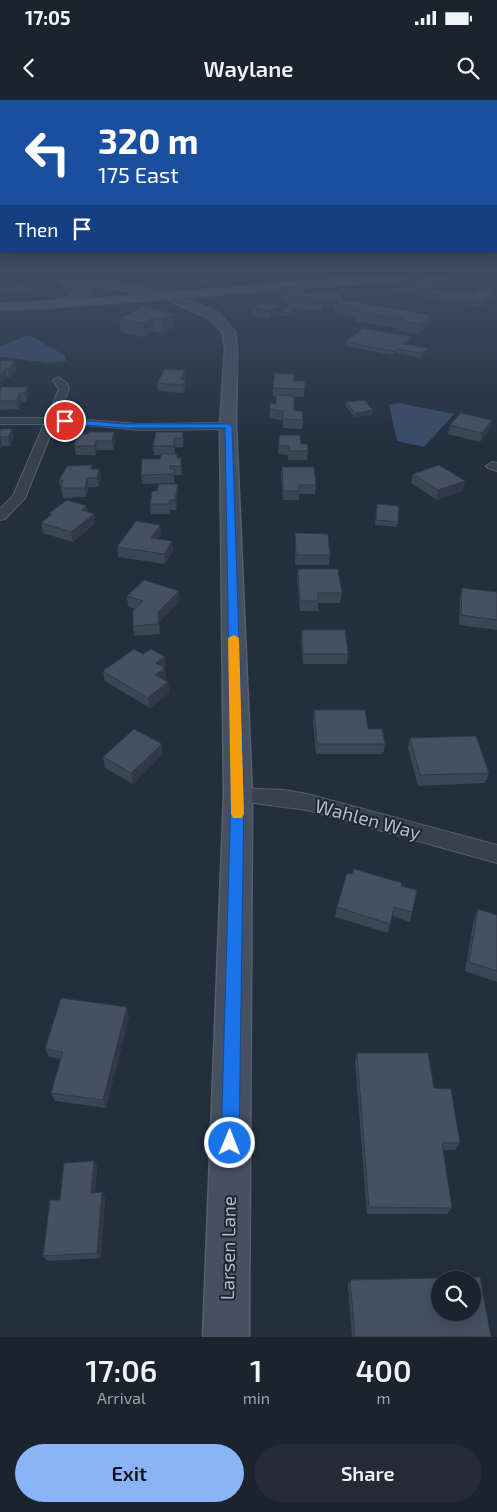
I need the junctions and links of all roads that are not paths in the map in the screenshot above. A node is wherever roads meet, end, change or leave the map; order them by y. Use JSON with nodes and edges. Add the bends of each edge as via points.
{"nodes":[{"id":1,"x":228,"y":331,"type":"edge"},
{"id":2,"x":58,"y":380,"type":"dead end"},
{"id":3,"x":0,"y":421,"type":"edge"},
{"id":4,"x":52,"y":421,"type":"junction"},
{"id":5,"x":228,"y":426,"type":"junction"},
{"id":6,"x":0,"y":516,"type":"edge"},
{"id":7,"x":238,"y":795,"type":"junction"},
{"id":8,"x":497,"y":854,"type":"edge"},
{"id":9,"x":226,"y":1337,"type":"edge"}],
"edges":[{"from":1,"to":5,"type":"main road","name":"Larsen Lane","via":[[231,349]]},
{"from":2,"to":4,"type":"street","via":[[64,390]]},
{"from":3,"to":4,"type":"street"},
{"from":4,"to":5,"type":"street","via":[[140,427]]},
{"from":4,"to":6,"type":"street","via":[[19,498]]},
{"from":5,"to":7,"type":"main road","name":"Larsen Lane"},
{"from":7,"to":8,"type":"street","name":"Wahlen Way","via":[[307,802]]},
{"from":7,"to":9,"type":"main road","name":"Larsen Lane"}]}
